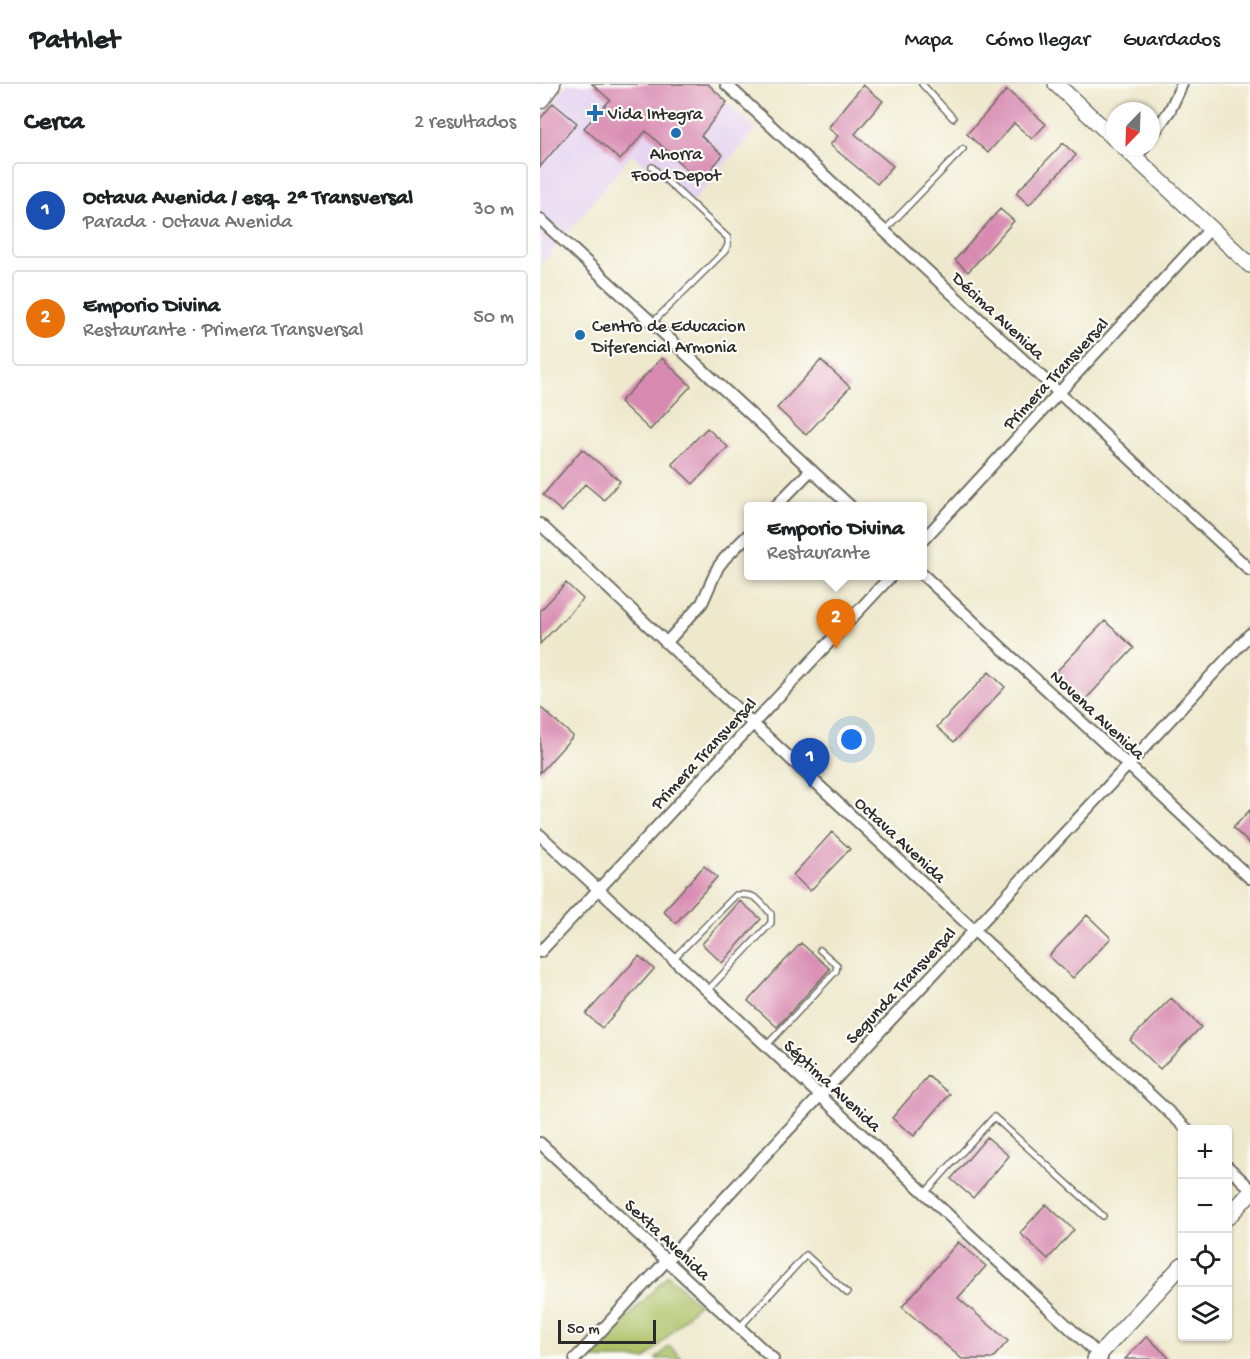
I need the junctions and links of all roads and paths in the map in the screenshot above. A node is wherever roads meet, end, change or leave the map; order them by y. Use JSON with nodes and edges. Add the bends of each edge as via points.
{"nodes":[{"id":1,"x":551,"y":84,"type":"edge"},
{"id":2,"x":726,"y":84,"type":"edge"},
{"id":3,"x":922,"y":84,"type":"edge"},
{"id":4,"x":1056,"y":84,"type":"edge"},
{"id":5,"x":1182,"y":84,"type":"edge"},
{"id":6,"x":540,"y":99,"type":"edge"},
{"id":7,"x":953,"y":118,"type":"dead end"},
{"id":8,"x":1160,"y":124,"type":"edge"},
{"id":9,"x":1106,"y":131,"type":"edge"},
{"id":10,"x":963,"y":149,"type":"dead end"},
{"id":11,"x":1143,"y":156,"type":"edge"},
{"id":12,"x":652,"y":167,"type":"dead end"},
{"id":13,"x":540,"y":219,"type":"edge"},
{"id":14,"x":1211,"y":228,"type":"junction"},
{"id":15,"x":884,"y":231,"type":"junction"},
{"id":16,"x":1250,"y":265,"type":"edge"},
{"id":17,"x":652,"y":323,"type":"junction"},
{"id":18,"x":1059,"y":393,"type":"junction"},
{"id":19,"x":811,"y":470,"type":"junction"},
{"id":20,"x":781,"y":502,"type":"edge"},
{"id":21,"x":845,"y":502,"type":"edge"},
{"id":22,"x":540,"y":524,"type":"edge"},
{"id":23,"x":927,"y":536,"type":"edge"},
{"id":24,"x":744,"y":539,"type":"edge"},
{"id":25,"x":1250,"y":570,"type":"edge"},
{"id":26,"x":927,"y":579,"type":"edge"},
{"id":27,"x":887,"y":580,"type":"edge"},
{"id":28,"x":1250,"y":634,"type":"edge"},
{"id":29,"x":666,"y":643,"type":"junction"},
{"id":30,"x":752,"y":724,"type":"junction"},
{"id":31,"x":1128,"y":764,"type":"junction"},
{"id":32,"x":540,"y":835,"type":"edge"},
{"id":33,"x":1250,"y":878,"type":"edge"},
{"id":34,"x":599,"y":890,"type":"junction"},
{"id":35,"x":974,"y":929,"type":"junction"},
{"id":36,"x":820,"y":950,"type":"dead end"},
{"id":37,"x":540,"y":952,"type":"edge"},
{"id":38,"x":673,"y":960,"type":"junction"},
{"id":39,"x":708,"y":991,"type":"junction"},
{"id":40,"x":766,"y":1046,"type":"junction"},
{"id":41,"x":820,"y":1095,"type":"junction"},
{"id":42,"x":1183,"y":1125,"type":"edge"},
{"id":43,"x":540,"y":1143,"type":"edge"},
{"id":44,"x":1232,"y":1172,"type":"edge"},
{"id":45,"x":1250,"y":1188,"type":"edge"},
{"id":46,"x":925,"y":1193,"type":"junction"},
{"id":47,"x":1250,"y":1193,"type":"edge"},
{"id":48,"x":1232,"y":1212,"type":"edge"},
{"id":49,"x":1103,"y":1216,"type":"dead end"},
{"id":50,"x":667,"y":1260,"type":"junction"},
{"id":51,"x":1178,"y":1269,"type":"edge"},
{"id":52,"x":847,"y":1293,"type":"dead end"},
{"id":53,"x":739,"y":1328,"type":"junction"},
{"id":54,"x":1099,"y":1358,"type":"edge"},
{"id":55,"x":575,"y":1359,"type":"edge"},
{"id":56,"x":773,"y":1359,"type":"edge"}],
"edges":[{"from":1,"to":6,"type":"main road"},
{"from":2,"to":15,"type":"street","name":"Décima Avenida"},
{"from":3,"to":7,"type":"lane"},
{"from":4,"to":9,"type":"main road"},
{"from":5,"to":8,"type":"street"},
{"from":10,"to":15,"type":"lane"},
{"from":11,"to":14,"type":"main road"},
{"from":12,"to":17,"type":"lane","via":[[728,238],[728,245]]},
{"from":13,"to":17,"type":"street"},
{"from":14,"to":16,"type":"main road"},
{"from":14,"to":18,"type":"street","name":"Primera Transversal"},
{"from":15,"to":18,"type":"street","name":"Décima Avenida"},
{"from":17,"to":19,"type":"street"},
{"from":18,"to":23,"type":"street","name":"Primera Transversal"},
{"from":18,"to":25,"type":"street","name":"Décima Avenida"},
{"from":19,"to":20,"type":"street"},
{"from":19,"to":21,"type":"street"},
{"from":22,"to":29,"type":"street","name":"Octava Avenida"},
{"from":24,"to":29,"type":"street","via":[[718,567],[702,603]]},
{"from":26,"to":31,"type":"street","name":"Novena Avenida"},
{"from":27,"to":30,"type":"street","name":"Primera Transversal"},
{"from":28,"to":31,"type":"street","name":"Segunda Transversal"},
{"from":29,"to":30,"type":"street","name":"Octava Avenida"},
{"from":30,"to":34,"type":"street","name":"Primera Transversal"},
{"from":30,"to":35,"type":"street","name":"Octava Avenida"},
{"from":31,"to":33,"type":"street","name":"Novena Avenida"},
{"from":31,"to":35,"type":"street","name":"Segunda Transversal"},
{"from":32,"to":34,"type":"street","name":"Séptima Avenida"},
{"from":34,"to":37,"type":"street","name":"Primera Transversal"},
{"from":34,"to":38,"type":"street","name":"Séptima Avenida"},
{"from":35,"to":41,"type":"street","name":"Segunda Transversal"},
{"from":35,"to":42,"type":"street","name":"Octava Avenida"},
{"from":36,"to":40,"type":"lane","via":[[837,965],[836,971]]},
{"from":38,"to":39,"type":"street","name":"Séptima Avenida"},
{"from":38,"to":39,"type":"lane","via":[[736,895],[749,894],[758,899],[771,914],[771,923]]},
{"from":39,"to":40,"type":"street","name":"Séptima Avenida"},
{"from":40,"to":41,"type":"street","name":"Séptima Avenida"},
{"from":41,"to":46,"type":"street","name":"Séptima Avenida"},
{"from":41,"to":50,"type":"street","name":"Segunda Transversal"},
{"from":43,"to":50,"type":"street","name":"Sexta Avenida"},
{"from":44,"to":45,"type":"street"},
{"from":46,"to":49,"type":"lane","via":[[994,1117]]},
{"from":46,"to":54,"type":"street","name":"Séptima Avenida"},
{"from":47,"to":48,"type":"main road"},
{"from":50,"to":53,"type":"street","name":"Sexta Avenida"},
{"from":50,"to":55,"type":"street","name":"Segunda Transversal"},
{"from":51,"to":54,"type":"main road"},
{"from":52,"to":53,"type":"lane","via":[[806,1255]]},
{"from":53,"to":56,"type":"street","name":"Sexta Avenida"}]}
